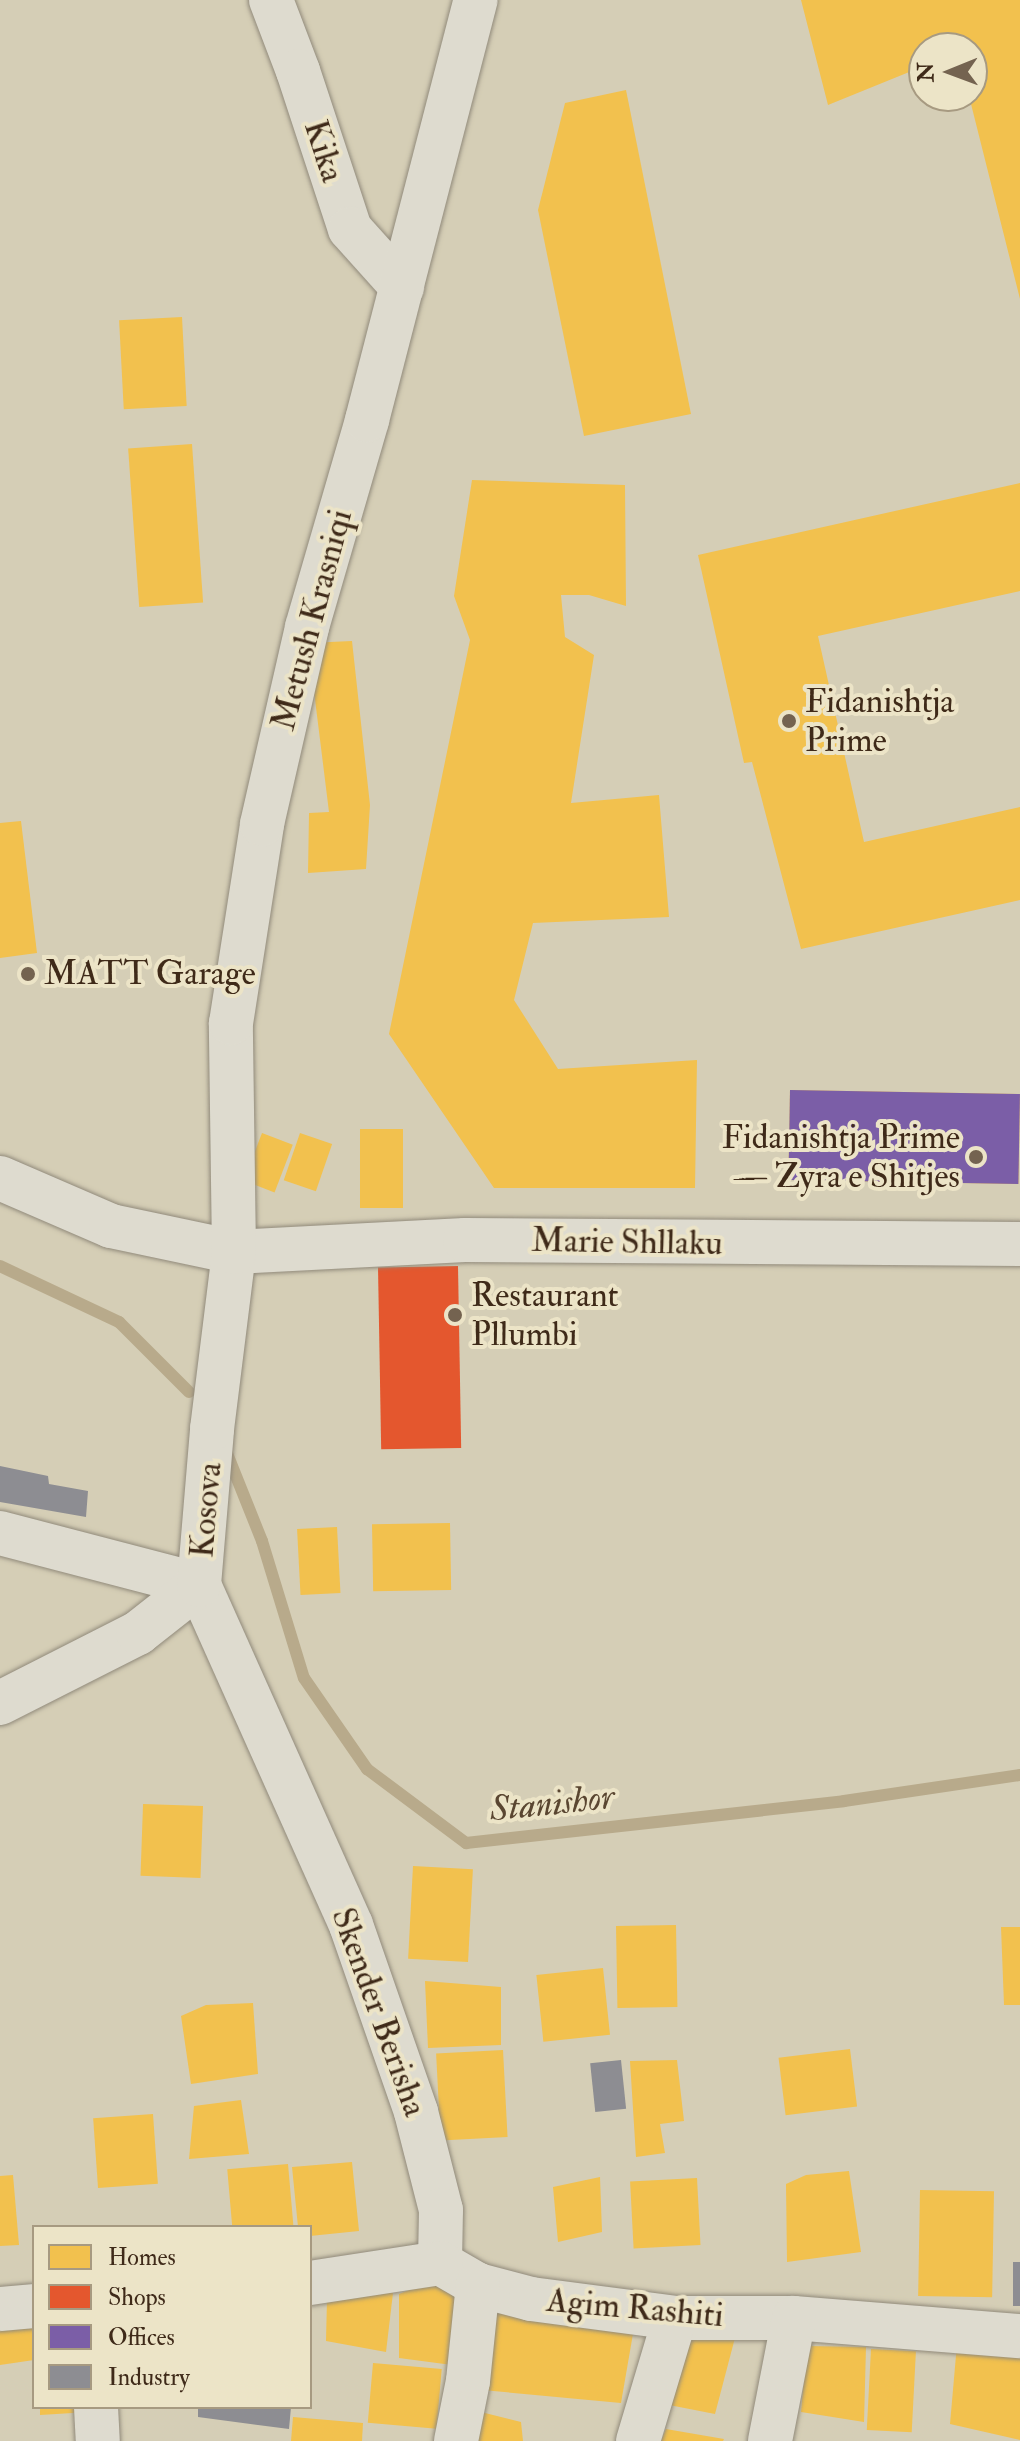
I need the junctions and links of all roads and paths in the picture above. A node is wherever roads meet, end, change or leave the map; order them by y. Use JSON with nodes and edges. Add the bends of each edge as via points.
{"nodes":[{"id":1,"x":271,"y":0,"type":"edge"},
{"id":2,"x":476,"y":0,"type":"edge"},
{"id":3,"x":402,"y":287,"type":"junction"},
{"id":4,"x":0,"y":1178,"type":"edge"},
{"id":5,"x":1020,"y":1244,"type":"edge"},
{"id":6,"x":234,"y":1252,"type":"junction"},
{"id":7,"x":0,"y":1533,"type":"edge"},
{"id":8,"x":199,"y":1585,"type":"junction"},
{"id":9,"x":0,"y":1703,"type":"edge"},
{"id":10,"x":440,"y":2263,"type":"junction"},
{"id":11,"x":312,"y":2283,"type":"edge"},
{"id":12,"x":478,"y":2285,"type":"junction"},
{"id":13,"x":32,"y":2306,"type":"edge"},
{"id":14,"x":0,"y":2309,"type":"edge"},
{"id":15,"x":675,"y":2318,"type":"junction"},
{"id":16,"x":794,"y":2318,"type":"junction"},
{"id":17,"x":1020,"y":2336,"type":"edge"},
{"id":18,"x":96,"y":2409,"type":"edge"},
{"id":19,"x":98,"y":2441,"type":"edge"},
{"id":20,"x":456,"y":2441,"type":"edge"},
{"id":21,"x":638,"y":2441,"type":"edge"},
{"id":22,"x":770,"y":2441,"type":"edge"}],
"edges":[{"from":1,"to":3,"type":"street","name":"Kika","via":[[350,229]]},
{"from":2,"to":3,"type":"street","name":"Metush Krasniqi"},
{"from":3,"to":6,"type":"street","name":"Metush Krasniqi","via":[[307,627],[262,824],[231,1023]]},
{"from":4,"to":6,"type":"street","name":"Marie Shllaku","via":[[111,1226]]},
{"from":5,"to":6,"type":"street","name":"Marie Shllaku","via":[[465,1240]]},
{"from":6,"to":8,"type":"street","name":"Kosova"},
{"from":7,"to":8,"type":"street"},
{"from":8,"to":9,"type":"street","name":"Kosova","via":[[138,1633]]},
{"from":8,"to":10,"type":"street","name":"Skender Berisha","via":[[356,1940],[416,2112],[441,2210]]},
{"from":10,"to":11,"type":"street"},
{"from":10,"to":12,"type":"street"},
{"from":12,"to":15,"type":"street","name":"Agim Rashiti","via":[[531,2299]]},
{"from":12,"to":20,"type":"street"},
{"from":13,"to":14,"type":"street"},
{"from":15,"to":16,"type":"street","name":"Agim Rashiti"},
{"from":15,"to":21,"type":"street"},
{"from":16,"to":17,"type":"street","name":"Agim Rashiti"},
{"from":16,"to":22,"type":"street"},
{"from":18,"to":19,"type":"street"}]}
